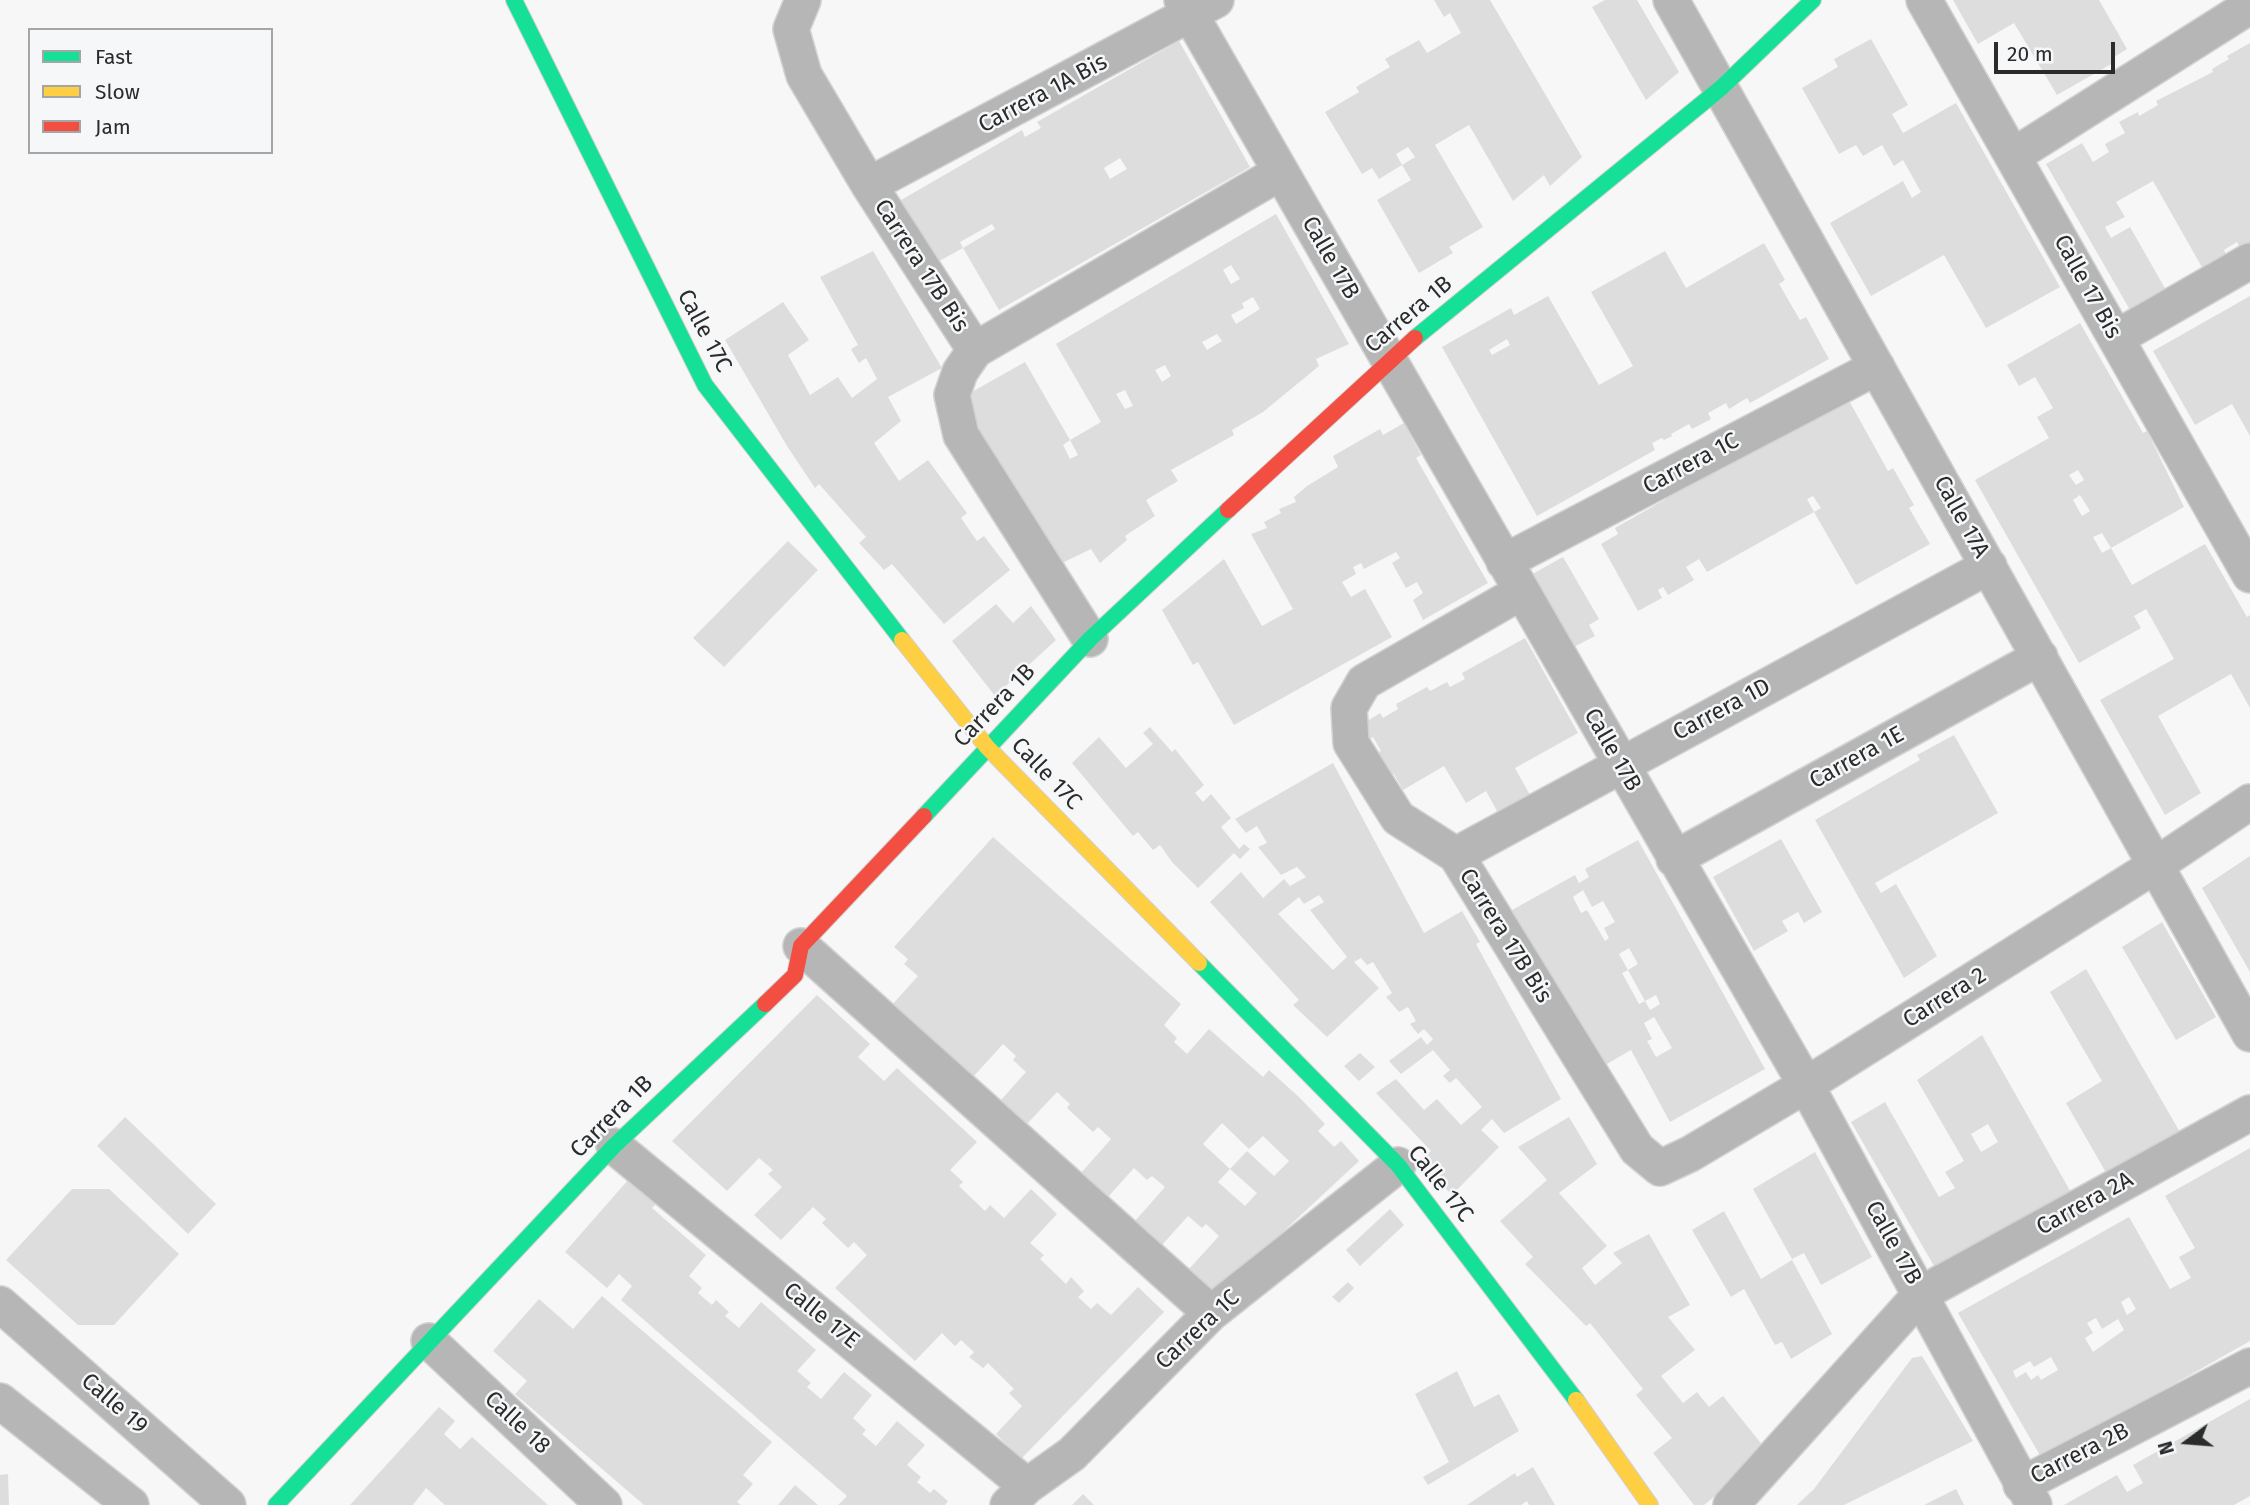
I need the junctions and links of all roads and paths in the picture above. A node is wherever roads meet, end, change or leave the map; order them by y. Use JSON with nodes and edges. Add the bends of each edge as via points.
{"nodes":[{"id":1,"x":514,"y":0,"type":"edge"},
{"id":2,"x":803,"y":0,"type":"edge"},
{"id":3,"x":1671,"y":0,"type":"edge"},
{"id":4,"x":1813,"y":0,"type":"edge"},
{"id":5,"x":1924,"y":0,"type":"edge"},
{"id":6,"x":1197,"y":5,"type":"edge"},
{"id":7,"x":2250,"y":6,"type":"edge"},
{"id":8,"x":1721,"y":88,"type":"junction"},
{"id":9,"x":2013,"y":156,"type":"junction"},
{"id":10,"x":1281,"y":172,"type":"junction"},
{"id":11,"x":869,"y":185,"type":"junction"},
{"id":12,"x":2250,"y":261,"type":"edge"},
{"id":13,"x":2116,"y":338,"type":"junction"},
{"id":14,"x":975,"y":350,"type":"junction"},
{"id":15,"x":1388,"y":360,"type":"junction"},
{"id":16,"x":1877,"y":367,"type":"junction"},
{"id":17,"x":2238,"y":527,"type":"edge"},
{"id":18,"x":1504,"y":562,"type":"junction"},
{"id":19,"x":1989,"y":566,"type":"junction"},
{"id":20,"x":2250,"y":575,"type":"edge"},
{"id":21,"x":1521,"y":592,"type":"junction"},
{"id":22,"x":1090,"y":639,"type":"junction"},
{"id":23,"x":2040,"y":657,"type":"junction"},
{"id":24,"x":987,"y":747,"type":"junction"},
{"id":25,"x":1620,"y":764,"type":"junction"},
{"id":26,"x":2250,"y":802,"type":"edge"},
{"id":27,"x":1455,"y":855,"type":"junction"},
{"id":28,"x":1674,"y":859,"type":"junction"},
{"id":29,"x":2156,"y":866,"type":"junction"},
{"id":30,"x":801,"y":946,"type":"junction"},
{"id":31,"x":2250,"y":1034,"type":"edge"},
{"id":32,"x":1806,"y":1085,"type":"junction"},
{"id":33,"x":2250,"y":1114,"type":"edge"},
{"id":34,"x":614,"y":1146,"type":"junction"},
{"id":35,"x":1637,"y":1149,"type":"joint"},
{"id":36,"x":1398,"y":1165,"type":"junction"},
{"id":37,"x":1921,"y":1294,"type":"junction"},
{"id":38,"x":0,"y":1304,"type":"edge"},
{"id":39,"x":1211,"y":1313,"type":"junction"},
{"id":40,"x":429,"y":1341,"type":"junction"},
{"id":41,"x":2250,"y":1366,"type":"edge"},
{"id":42,"x":0,"y":1401,"type":"edge"},
{"id":43,"x":2027,"y":1495,"type":"edge"},
{"id":44,"x":1018,"y":1496,"type":"edge"},
{"id":45,"x":131,"y":1505,"type":"edge"},
{"id":46,"x":228,"y":1505,"type":"edge"},
{"id":47,"x":276,"y":1505,"type":"edge"},
{"id":48,"x":604,"y":1505,"type":"edge"},
{"id":49,"x":1650,"y":1505,"type":"edge"},
{"id":50,"x":1731,"y":1505,"type":"edge"}],
"edges":[{"from":1,"to":24,"type":"street","name":"Calle 17C","via":[[705,385]]},
{"from":2,"to":11,"type":"street","name":"Carrera 17B Bis","via":[[791,29],[804,75]]},
{"from":3,"to":8,"type":"street","name":"Calle 17A"},
{"from":4,"to":8,"type":"street","name":"Carrera 1B"},
{"from":5,"to":9,"type":"street","name":"Calle 17 Bis"},
{"from":6,"to":10,"type":"street","name":"Calle 17B"},
{"from":6,"to":11,"type":"street","name":"Carrera 1A Bis"},
{"from":7,"to":9,"type":"street"},
{"from":8,"to":15,"type":"street","name":"Carrera 1B"},
{"from":8,"to":16,"type":"street","name":"Calle 17A"},
{"from":9,"to":13,"type":"street","name":"Calle 17 Bis"},
{"from":10,"to":14,"type":"street"},
{"from":10,"to":15,"type":"street","name":"Calle 17B"},
{"from":11,"to":14,"type":"street","name":"Carrera 17B Bis"},
{"from":12,"to":13,"type":"street"},
{"from":13,"to":17,"type":"street","name":"Calle 17 Bis"},
{"from":14,"to":22,"type":"street","name":"Carrera 17B Bis","via":[[960,372],[952,396],[961,435]]},
{"from":15,"to":18,"type":"street","name":"Calle 17B"},
{"from":15,"to":22,"type":"street","name":"Carrera 1B"},
{"from":16,"to":18,"type":"street","name":"Carrera 1C"},
{"from":16,"to":19,"type":"street","name":"Calle 17A"},
{"from":17,"to":20,"type":"street","name":"Calle 17 Bis"},
{"from":18,"to":21,"type":"street","name":"Calle 17B"},
{"from":19,"to":23,"type":"street","name":"Calle 17A"},
{"from":19,"to":25,"type":"street","name":"Carrera 1D"},
{"from":21,"to":25,"type":"street","name":"Calle 17B"},
{"from":21,"to":27,"type":"street","name":"Carrera 17B Bis","via":[[1364,682],[1349,708],[1351,743],[1398,818]]},
{"from":22,"to":24,"type":"street","name":"Carrera 1B"},
{"from":23,"to":28,"type":"street","name":"Carrera 1E"},
{"from":23,"to":29,"type":"street","name":"Calle 17A"},
{"from":24,"to":30,"type":"street","name":"Carrera 1B"},
{"from":24,"to":36,"type":"street","name":"Calle 17C"},
{"from":25,"to":27,"type":"street","name":"Carrera 1D"},
{"from":25,"to":28,"type":"street","name":"Calle 17B"},
{"from":26,"to":29,"type":"street","name":"Carrera 2"},
{"from":27,"to":35,"type":"street","name":"Carrera 17B Bis"},
{"from":28,"to":32,"type":"street","name":"Calle 17B"},
{"from":29,"to":31,"type":"street","name":"Calle 17A"},
{"from":29,"to":32,"type":"street","name":"Carrera 2"},
{"from":30,"to":34,"type":"street","name":"Carrera 1B","via":[[795,975]]},
{"from":30,"to":39,"type":"street"},
{"from":32,"to":35,"type":"street","name":"Carrera 2","via":[[1660,1168]]},
{"from":32,"to":37,"type":"street","name":"Calle 17B"},
{"from":33,"to":37,"type":"street","name":"Carrera 2A"},
{"from":34,"to":40,"type":"street","name":"Carrera 1B"},
{"from":34,"to":44,"type":"street","name":"Calle 17E"},
{"from":36,"to":39,"type":"street","name":"Carrera 1C"},
{"from":36,"to":49,"type":"street","name":"Calle 17C"},
{"from":37,"to":43,"type":"street","name":"Calle 17B"},
{"from":37,"to":50,"type":"street","name":"Carrera 2A"},
{"from":38,"to":46,"type":"street","name":"Calle 19"},
{"from":39,"to":44,"type":"street","name":"Carrera 1C","via":[[1072,1454]]},
{"from":40,"to":47,"type":"street","name":"Carrera 1B"},
{"from":40,"to":48,"type":"street","name":"Calle 18"},
{"from":41,"to":43,"type":"street","name":"Carrera 2B"},
{"from":42,"to":45,"type":"street"}]}
